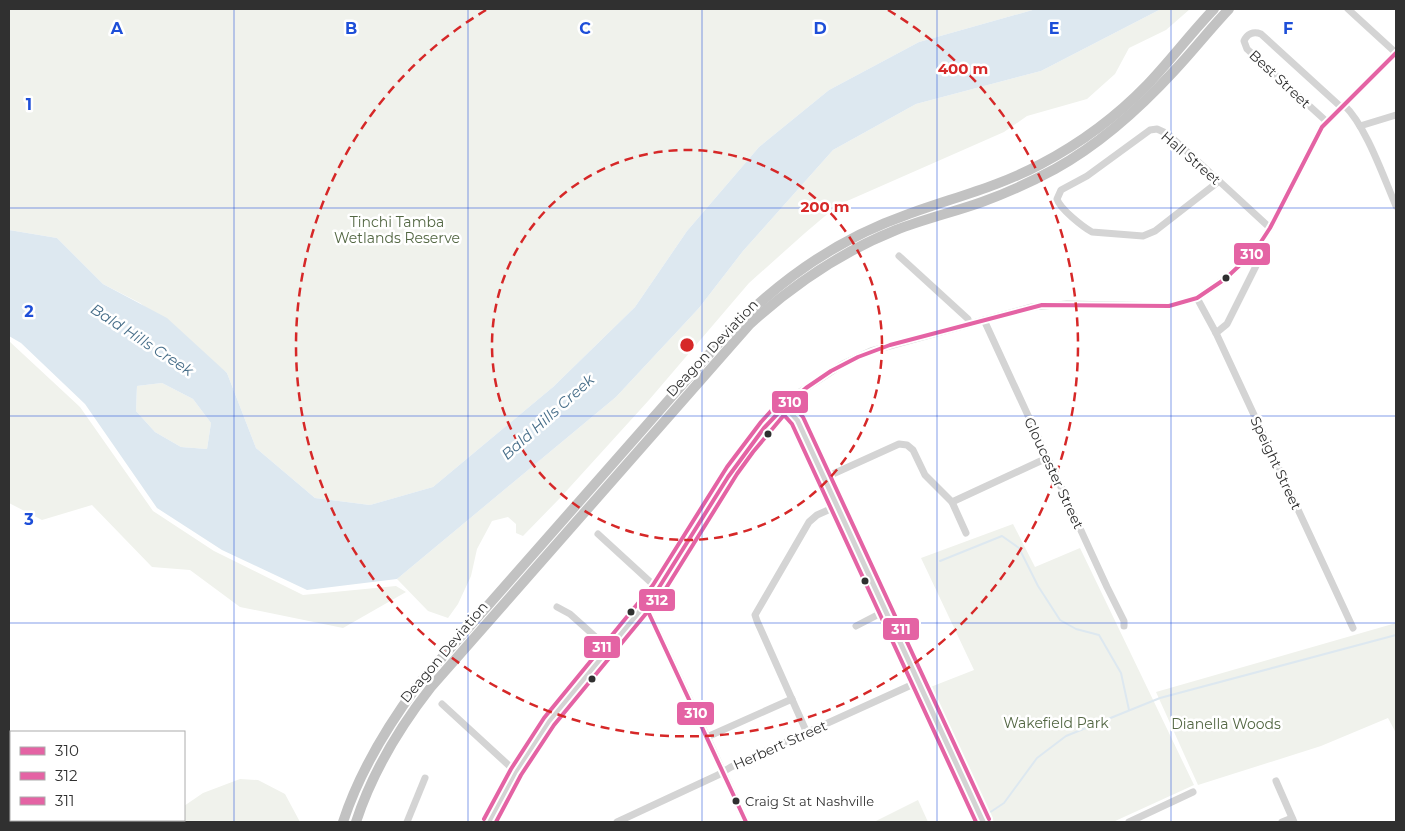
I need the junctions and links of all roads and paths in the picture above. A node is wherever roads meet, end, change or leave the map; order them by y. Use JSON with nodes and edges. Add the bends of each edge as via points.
{"nodes":[{"id":1,"x":1214,"y":9,"type":"edge"},
{"id":2,"x":1229,"y":9,"type":"edge"},
{"id":3,"x":1348,"y":9,"type":"edge"},
{"id":4,"x":1396,"y":53,"type":"edge"},
{"id":5,"x":1342,"y":106,"type":"junction"},
{"id":6,"x":1396,"y":114,"type":"edge"},
{"id":7,"x":1326,"y":121,"type":"junction"},
{"id":8,"x":1360,"y":126,"type":"junction"},
{"id":9,"x":1218,"y":182,"type":"junction"},
{"id":10,"x":1396,"y":206,"type":"edge"},
{"id":11,"x":1270,"y":228,"type":"junction"},
{"id":12,"x":1263,"y":239,"type":"junction"},
{"id":13,"x":899,"y":256,"type":"dead end"},
{"id":14,"x":1197,"y":298,"type":"junction"},
{"id":15,"x":984,"y":320,"type":"junction"},
{"id":16,"x":969,"y":323,"type":"junction"},
{"id":17,"x":1216,"y":333,"type":"junction"},
{"id":18,"x":784,"y":406,"type":"junction"},
{"id":19,"x":1047,"y":458,"type":"junction"},
{"id":20,"x":824,"y":478,"type":"junction"},
{"id":21,"x":952,"y":502,"type":"junction"},
{"id":22,"x":837,"y":506,"type":"junction"},
{"id":23,"x":966,"y":533,"type":"dead end"},
{"id":24,"x":598,"y":534,"type":"dead end"},
{"id":25,"x":658,"y":588,"type":"junction"},
{"id":26,"x":645,"y":605,"type":"junction"},
{"id":27,"x":557,"y":606,"type":"dead end"},
{"id":28,"x":885,"y":611,"type":"junction"},
{"id":29,"x":856,"y":626,"type":"dead end"},
{"id":30,"x":1124,"y":626,"type":"dead end"},
{"id":31,"x":1353,"y":628,"type":"dead end"},
{"id":32,"x":609,"y":649,"type":"junction"},
{"id":33,"x":918,"y":682,"type":"junction"},
{"id":34,"x":792,"y":699,"type":"junction"},
{"id":35,"x":442,"y":704,"type":"dead end"},
{"id":36,"x":807,"y":733,"type":"junction"},
{"id":37,"x":707,"y":737,"type":"junction"},
{"id":38,"x":516,"y":772,"type":"junction"},
{"id":39,"x":723,"y":772,"type":"junction"},
{"id":40,"x":425,"y":778,"type":"dead end"},
{"id":41,"x":1276,"y":781,"type":"dead end"},
{"id":42,"x":1193,"y":792,"type":"dead end"},
{"id":43,"x":1293,"y":820,"type":"edge"},
{"id":44,"x":343,"y":822,"type":"edge"},
{"id":45,"x":356,"y":822,"type":"edge"},
{"id":46,"x":407,"y":822,"type":"edge"},
{"id":47,"x":489,"y":822,"type":"edge"},
{"id":48,"x":617,"y":822,"type":"edge"},
{"id":49,"x":746,"y":822,"type":"edge"},
{"id":50,"x":983,"y":822,"type":"edge"},
{"id":51,"x":1129,"y":822,"type":"edge"},
{"id":52,"x":1282,"y":822,"type":"edge"}],
"edges":[{"from":1,"to":44,"type":"highway","name":"Deagon Deviation","via":[[1133,98],[1065,150],[994,186],[907,214],[859,234],[811,262],[760,302],[718,344],[417,686],[378,744]]},
{"from":2,"to":45,"type":"highway","name":"Deagon Deviation","via":[[1149,98],[1078,155],[1011,190],[904,227],[860,246],[786,292],[750,324],[422,698],[384,757]]},
{"from":3,"to":4,"type":"street"},
{"from":4,"to":5,"type":"street"},
{"from":5,"to":7,"type":"street"},
{"from":5,"to":7,"type":"street","name":"Best Street","via":[[1260,34],[1249,34],[1244,41],[1247,49]]},
{"from":5,"to":8,"type":"street","via":[[1352,112]]},
{"from":6,"to":8,"type":"street"},
{"from":7,"to":11,"type":"street"},
{"from":8,"to":10,"type":"street"},
{"from":9,"to":9,"type":"street","name":"Hall Street","via":[[1143,236],[1092,232],[1058,202],[1062,190],[1087,176],[1143,134],[1156,129],[1168,134]]},
{"from":9,"to":11,"type":"street","name":"Hall Street"},
{"from":11,"to":12,"type":"street"},
{"from":12,"to":14,"type":"street","via":[[1245,262]]},
{"from":12,"to":17,"type":"street","via":[[1259,260],[1225,326]]},
{"from":13,"to":16,"type":"street"},
{"from":14,"to":15,"type":"street","via":[[1169,306],[1042,305]]},
{"from":14,"to":17,"type":"street","name":"Speight Street"},
{"from":15,"to":16,"type":"street"},
{"from":15,"to":19,"type":"street","name":"Gloucester Street"},
{"from":16,"to":18,"type":"street","via":[[861,355],[810,385]]},
{"from":17,"to":31,"type":"street","name":"Speight Street"},
{"from":18,"to":20,"type":"street","via":[[796,420]]},
{"from":18,"to":25,"type":"street","via":[[737,462]]},
{"from":19,"to":21,"type":"street"},
{"from":19,"to":30,"type":"street","name":"Gloucester Street"},
{"from":20,"to":21,"type":"street","via":[[908,442],[925,475]]},
{"from":20,"to":22,"type":"street"},
{"from":21,"to":23,"type":"street"},
{"from":22,"to":28,"type":"street"},
{"from":22,"to":34,"type":"street","via":[[809,522],[755,615]]},
{"from":24,"to":25,"type":"street"},
{"from":25,"to":26,"type":"street"},
{"from":26,"to":32,"type":"street"},
{"from":26,"to":37,"type":"street"},
{"from":27,"to":32,"type":"street"},
{"from":28,"to":29,"type":"street"},
{"from":28,"to":33,"type":"street"},
{"from":32,"to":38,"type":"street","via":[[549,721]]},
{"from":33,"to":36,"type":"street","name":"Herbert Street"},
{"from":33,"to":50,"type":"street"},
{"from":34,"to":36,"type":"street"},
{"from":34,"to":37,"type":"street"},
{"from":35,"to":38,"type":"street"},
{"from":36,"to":39,"type":"street","name":"Herbert Street"},
{"from":37,"to":39,"type":"street"},
{"from":38,"to":47,"type":"street"},
{"from":39,"to":48,"type":"street","name":"Herbert Street"},
{"from":39,"to":49,"type":"street"},
{"from":40,"to":46,"type":"street"},
{"from":41,"to":43,"type":"street"},
{"from":42,"to":51,"type":"street"},
{"from":43,"to":52,"type":"street"}]}
